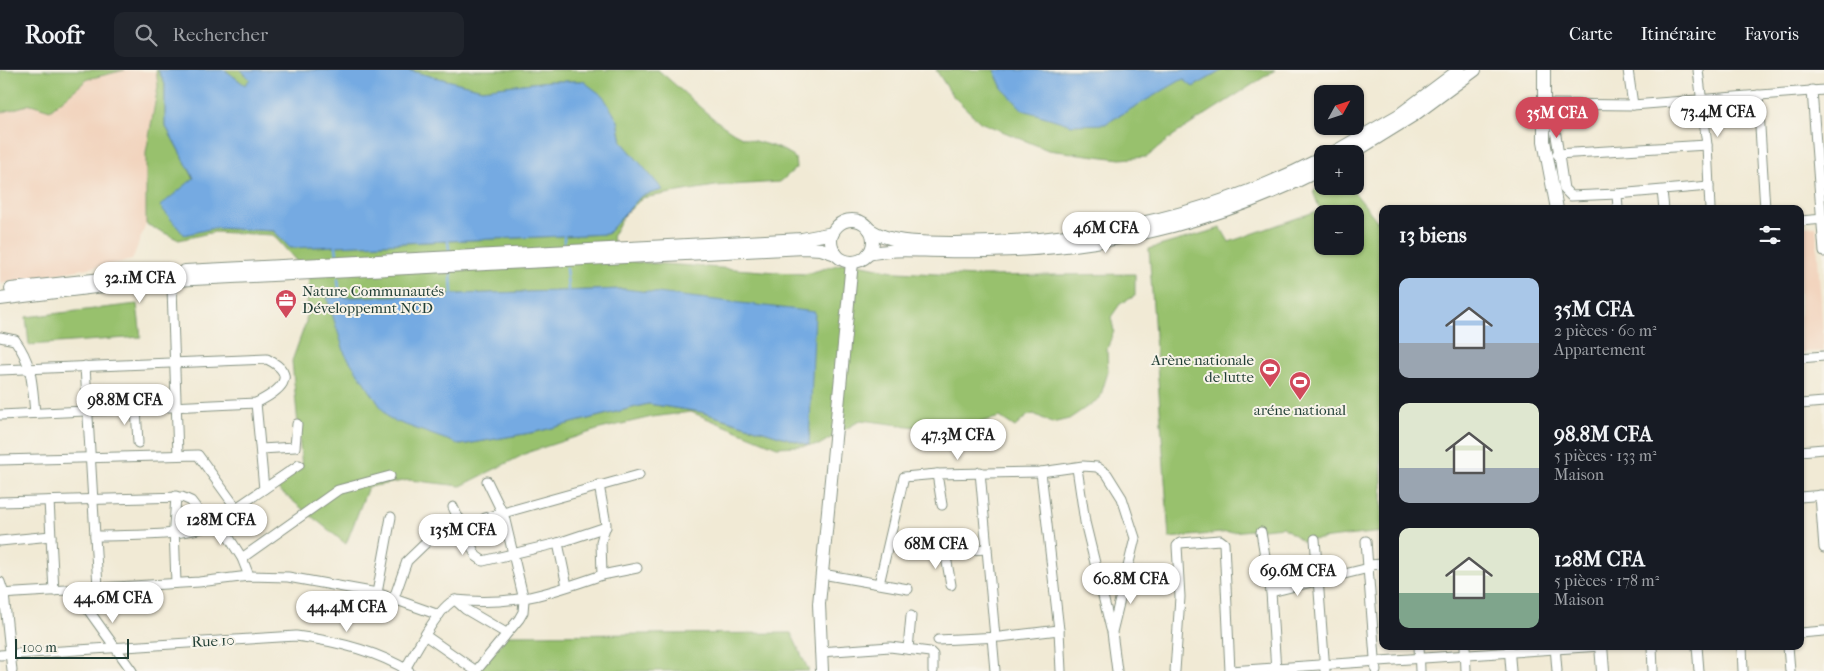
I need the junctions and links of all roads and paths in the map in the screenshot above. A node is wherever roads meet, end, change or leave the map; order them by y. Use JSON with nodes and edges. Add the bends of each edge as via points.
{"nodes":[{"id":1,"x":1459,"y":70,"type":"edge"},
{"id":2,"x":1475,"y":70,"type":"edge"},
{"id":3,"x":1544,"y":70,"type":"edge"},
{"id":4,"x":1628,"y":70,"type":"edge"},
{"id":5,"x":1698,"y":70,"type":"edge"},
{"id":6,"x":1812,"y":90,"type":"junction"},
{"id":7,"x":1824,"y":90,"type":"edge"},
{"id":8,"x":1758,"y":95,"type":"junction"},
{"id":9,"x":1703,"y":100,"type":"junction"},
{"id":10,"x":1543,"y":104,"type":"junction"},
{"id":11,"x":1564,"y":105,"type":"junction"},
{"id":12,"x":1633,"y":105,"type":"junction"},
{"id":13,"x":1346,"y":145,"type":"edge"},
{"id":14,"x":1707,"y":145,"type":"junction"},
{"id":15,"x":1364,"y":146,"type":"edge"},
{"id":16,"x":1557,"y":154,"type":"junction"},
{"id":17,"x":1314,"y":161,"type":"edge"},
{"id":18,"x":1314,"y":173,"type":"edge"},
{"id":19,"x":1709,"y":186,"type":"junction"},
{"id":20,"x":1662,"y":191,"type":"junction"},
{"id":21,"x":1822,"y":193,"type":"edge"},
{"id":22,"x":1617,"y":194,"type":"junction"},
{"id":23,"x":1556,"y":205,"type":"edge"},
{"id":24,"x":1618,"y":205,"type":"edge"},
{"id":25,"x":1664,"y":205,"type":"edge"},
{"id":26,"x":1710,"y":205,"type":"edge"},
{"id":27,"x":1765,"y":205,"type":"edge"},
{"id":28,"x":1823,"y":219,"type":"edge"},
{"id":29,"x":1804,"y":221,"type":"edge"},
{"id":30,"x":869,"y":229,"type":"junction"},
{"id":31,"x":833,"y":233,"type":"junction"},
{"id":32,"x":1824,"y":252,"type":"edge"},
{"id":33,"x":836,"y":254,"type":"junction"},
{"id":34,"x":868,"y":254,"type":"junction"},
{"id":35,"x":852,"y":262,"type":"junction"},
{"id":36,"x":266,"y":275,"type":"junction"},
{"id":37,"x":172,"y":288,"type":"junction"},
{"id":38,"x":0,"y":290,"type":"edge"},
{"id":39,"x":0,"y":299,"type":"edge"},
{"id":40,"x":0,"y":306,"type":"edge"},
{"id":41,"x":0,"y":337,"type":"edge"},
{"id":42,"x":1824,"y":356,"type":"edge"},
{"id":43,"x":1804,"y":358,"type":"edge"},
{"id":44,"x":176,"y":363,"type":"junction"},
{"id":45,"x":85,"y":366,"type":"junction"},
{"id":46,"x":31,"y":368,"type":"junction"},
{"id":47,"x":0,"y":370,"type":"edge"},
{"id":48,"x":1824,"y":402,"type":"edge"},
{"id":49,"x":256,"y":403,"type":"junction"},
{"id":50,"x":1804,"y":404,"type":"edge"},
{"id":51,"x":177,"y":406,"type":"junction"},
{"id":52,"x":136,"y":408,"type":"junction"},
{"id":53,"x":87,"y":410,"type":"junction"},
{"id":54,"x":35,"y":413,"type":"junction"},
{"id":55,"x":0,"y":415,"type":"edge"},
{"id":56,"x":297,"y":424,"type":"dead end"},
{"id":57,"x":138,"y":443,"type":"dead end"},
{"id":58,"x":261,"y":449,"type":"junction"},
{"id":59,"x":1824,"y":449,"type":"edge"},
{"id":60,"x":1804,"y":451,"type":"edge"},
{"id":61,"x":178,"y":455,"type":"junction"},
{"id":62,"x":90,"y":457,"type":"junction"},
{"id":63,"x":0,"y":460,"type":"edge"},
{"id":64,"x":299,"y":465,"type":"dead end"},
{"id":65,"x":1077,"y":468,"type":"junction"},
{"id":66,"x":980,"y":472,"type":"junction"},
{"id":67,"x":1041,"y":472,"type":"junction"},
{"id":68,"x":937,"y":474,"type":"junction"},
{"id":69,"x":639,"y":475,"type":"dead end"},
{"id":70,"x":390,"y":476,"type":"dead end"},
{"id":71,"x":487,"y":481,"type":"dead end"},
{"id":72,"x":598,"y":485,"type":"junction"},
{"id":73,"x":264,"y":489,"type":"junction"},
{"id":74,"x":1822,"y":495,"type":"edge"},
{"id":75,"x":176,"y":496,"type":"junction"},
{"id":76,"x":1804,"y":496,"type":"edge"},
{"id":77,"x":94,"y":499,"type":"junction"},
{"id":78,"x":49,"y":501,"type":"junction"},
{"id":79,"x":0,"y":502,"type":"edge"},
{"id":80,"x":942,"y":505,"type":"dead end"},
{"id":81,"x":453,"y":507,"type":"dead end"},
{"id":82,"x":237,"y":509,"type":"junction"},
{"id":83,"x":502,"y":511,"type":"junction"},
{"id":84,"x":391,"y":517,"type":"dead end"},
{"id":85,"x":458,"y":518,"type":"junction"},
{"id":86,"x":485,"y":518,"type":"dead end"},
{"id":87,"x":215,"y":524,"type":"junction"},
{"id":88,"x":606,"y":527,"type":"junction"},
{"id":89,"x":1261,"y":532,"type":"dead end"},
{"id":90,"x":174,"y":533,"type":"junction"},
{"id":91,"x":50,"y":536,"type":"junction"},
{"id":92,"x":95,"y":536,"type":"junction"},
{"id":93,"x":1315,"y":539,"type":"dead end"},
{"id":94,"x":0,"y":541,"type":"edge"},
{"id":95,"x":1366,"y":541,"type":"dead end"},
{"id":96,"x":558,"y":543,"type":"junction"},
{"id":97,"x":1824,"y":548,"type":"edge"},
{"id":98,"x":987,"y":549,"type":"junction"},
{"id":99,"x":945,"y":551,"type":"junction"},
{"id":100,"x":919,"y":553,"type":"dead end"},
{"id":101,"x":514,"y":554,"type":"junction"},
{"id":102,"x":242,"y":558,"type":"junction"},
{"id":103,"x":1379,"y":565,"type":"edge"},
{"id":104,"x":1369,"y":567,"type":"junction"},
{"id":105,"x":637,"y":568,"type":"dead end"},
{"id":106,"x":822,"y":574,"type":"junction"},
{"id":107,"x":602,"y":575,"type":"junction"},
{"id":108,"x":249,"y":576,"type":"junction"},
{"id":109,"x":1319,"y":579,"type":"junction"},
{"id":110,"x":0,"y":582,"type":"edge"},
{"id":111,"x":176,"y":583,"type":"junction"},
{"id":112,"x":879,"y":584,"type":"junction"},
{"id":113,"x":951,"y":585,"type":"dead end"},
{"id":114,"x":567,"y":586,"type":"junction"},
{"id":115,"x":98,"y":587,"type":"junction"},
{"id":116,"x":908,"y":589,"type":"dead end"},
{"id":117,"x":74,"y":590,"type":"junction"},
{"id":118,"x":54,"y":591,"type":"junction"},
{"id":119,"x":1271,"y":592,"type":"junction"},
{"id":120,"x":377,"y":593,"type":"junction"},
{"id":121,"x":2,"y":594,"type":"edge"},
{"id":122,"x":394,"y":598,"type":"junction"},
{"id":123,"x":455,"y":600,"type":"junction"},
{"id":124,"x":524,"y":600,"type":"junction"},
{"id":125,"x":439,"y":615,"type":"junction"},
{"id":126,"x":911,"y":616,"type":"dead end"},
{"id":127,"x":1059,"y":630,"type":"junction"},
{"id":128,"x":1824,"y":631,"type":"edge"},
{"id":129,"x":1112,"y":632,"type":"junction"},
{"id":130,"x":506,"y":633,"type":"junction"},
{"id":131,"x":1804,"y":633,"type":"edge"},
{"id":132,"x":426,"y":636,"type":"junction"},
{"id":133,"x":994,"y":637,"type":"junction"},
{"id":134,"x":938,"y":640,"type":"dead end"},
{"id":135,"x":115,"y":647,"type":"junction"},
{"id":136,"x":908,"y":649,"type":"junction"},
{"id":137,"x":1419,"y":650,"type":"edge"},
{"id":138,"x":1488,"y":650,"type":"edge"},
{"id":139,"x":1510,"y":650,"type":"edge"},
{"id":140,"x":1555,"y":650,"type":"edge"},
{"id":141,"x":1601,"y":650,"type":"edge"},
{"id":142,"x":1652,"y":650,"type":"edge"},
{"id":143,"x":1697,"y":650,"type":"edge"},
{"id":144,"x":1742,"y":650,"type":"edge"},
{"id":145,"x":1788,"y":650,"type":"edge"},
{"id":146,"x":1465,"y":651,"type":"edge"},
{"id":147,"x":820,"y":652,"type":"junction"},
{"id":148,"x":11,"y":654,"type":"junction"},
{"id":149,"x":0,"y":655,"type":"edge"},
{"id":150,"x":1420,"y":658,"type":"junction"},
{"id":151,"x":1375,"y":661,"type":"junction"},
{"id":152,"x":1325,"y":668,"type":"edge"},
{"id":153,"x":1276,"y":669,"type":"edge"},
{"id":154,"x":406,"y":670,"type":"edge"},
{"id":155,"x":12,"y":671,"type":"edge"},
{"id":156,"x":132,"y":671,"type":"edge"},
{"id":157,"x":476,"y":671,"type":"edge"},
{"id":158,"x":822,"y":671,"type":"edge"},
{"id":159,"x":933,"y":671,"type":"edge"},
{"id":160,"x":995,"y":671,"type":"edge"},
{"id":161,"x":1060,"y":671,"type":"edge"},
{"id":162,"x":1117,"y":671,"type":"edge"},
{"id":163,"x":1175,"y":671,"type":"edge"},
{"id":164,"x":1230,"y":671,"type":"edge"},
{"id":165,"x":1376,"y":671,"type":"edge"},
{"id":166,"x":1420,"y":671,"type":"edge"},
{"id":167,"x":1466,"y":671,"type":"edge"},
{"id":168,"x":1511,"y":671,"type":"edge"},
{"id":169,"x":1557,"y":671,"type":"edge"},
{"id":170,"x":1603,"y":671,"type":"edge"},
{"id":171,"x":1653,"y":671,"type":"edge"},
{"id":172,"x":1699,"y":671,"type":"edge"},
{"id":173,"x":1743,"y":671,"type":"edge"},
{"id":174,"x":1790,"y":671,"type":"edge"}],
"edges":[{"from":1,"to":13,"type":"main road","via":[[1398,115]]},
{"from":2,"to":15,"type":"main road","via":[[1414,116]]},
{"from":3,"to":10,"type":"main road"},
{"from":4,"to":12,"type":"street"},
{"from":5,"to":9,"type":"street"},
{"from":6,"to":7,"type":"street"},
{"from":6,"to":8,"type":"street"},
{"from":6,"to":21,"type":"street"},
{"from":8,"to":9,"type":"street"},
{"from":8,"to":27,"type":"street"},
{"from":9,"to":12,"type":"street"},
{"from":9,"to":14,"type":"street"},
{"from":10,"to":11,"type":"street"},
{"from":10,"to":23,"type":"main road","via":[[1545,148]]},
{"from":11,"to":12,"type":"street"},
{"from":11,"to":16,"type":"street","via":[[1554,122]]},
{"from":14,"to":16,"type":"street"},
{"from":14,"to":19,"type":"street"},
{"from":16,"to":22,"type":"street","via":[[1566,193],[1571,196]]},
{"from":17,"to":30,"type":"main road","via":[[1234,196],[1166,218],[1099,232],[1023,241],[938,242],[888,239]]},
{"from":18,"to":34,"type":"main road","via":[[1247,202],[1114,239],[1030,249],[976,252],[887,250]]},
{"from":19,"to":20,"type":"street"},
{"from":19,"to":26,"type":"street"},
{"from":20,"to":22,"type":"street"},
{"from":20,"to":25,"type":"street"},
{"from":21,"to":28,"type":"street"},
{"from":22,"to":24,"type":"street"},
{"from":28,"to":29,"type":"street"},
{"from":28,"to":32,"type":"street"},
{"from":30,"to":31,"type":"main road","via":[[861,222],[850,220],[840,224]]},
{"from":30,"to":34,"type":"main road","via":[[873,242]]},
{"from":31,"to":33,"type":"main road"},
{"from":31,"to":38,"type":"main road","via":[[808,238],[120,275]]},
{"from":33,"to":35,"type":"main road"},
{"from":33,"to":36,"type":"main road","via":[[804,248]]},
{"from":34,"to":35,"type":"main road"},
{"from":35,"to":106,"type":"main road"},
{"from":36,"to":37,"type":"main road","via":[[252,284]]},
{"from":36,"to":39,"type":"main road","via":[[119,284]]},
{"from":37,"to":40,"type":"main road","via":[[89,294]]},
{"from":37,"to":44,"type":"street"},
{"from":41,"to":46,"type":"street","via":[[15,340]]},
{"from":42,"to":43,"type":"street"},
{"from":44,"to":45,"type":"street"},
{"from":44,"to":49,"type":"street","via":[[268,359],[282,369],[282,386]]},
{"from":44,"to":51,"type":"street"},
{"from":45,"to":46,"type":"street"},
{"from":45,"to":53,"type":"street"},
{"from":46,"to":47,"type":"street"},
{"from":46,"to":54,"type":"street"},
{"from":48,"to":50,"type":"street"},
{"from":49,"to":51,"type":"street"},
{"from":49,"to":58,"type":"street"},
{"from":51,"to":52,"type":"street"},
{"from":51,"to":61,"type":"street"},
{"from":52,"to":53,"type":"street"},
{"from":52,"to":57,"type":"street"},
{"from":53,"to":54,"type":"street"},
{"from":53,"to":62,"type":"street"},
{"from":54,"to":55,"type":"street"},
{"from":56,"to":58,"type":"street","via":[[295,447]]},
{"from":58,"to":73,"type":"street"},
{"from":59,"to":60,"type":"street"},
{"from":61,"to":62,"type":"street"},
{"from":61,"to":82,"type":"street","via":[[198,455]]},
{"from":62,"to":63,"type":"street"},
{"from":62,"to":77,"type":"street"},
{"from":64,"to":73,"type":"street"},
{"from":65,"to":67,"type":"street"},
{"from":65,"to":129,"type":"street","via":[[1085,522]]},
{"from":65,"to":129,"type":"street","via":[[1097,467],[1107,474],[1122,498],[1135,538]]},
{"from":66,"to":67,"type":"street"},
{"from":66,"to":68,"type":"street"},
{"from":66,"to":98,"type":"street"},
{"from":67,"to":127,"type":"street"},
{"from":68,"to":80,"type":"street"},
{"from":68,"to":112,"type":"street","via":[[908,475],[902,480]]},
{"from":69,"to":72,"type":"street"},
{"from":70,"to":102,"type":"street","via":[[338,490]]},
{"from":71,"to":83,"type":"street"},
{"from":72,"to":83,"type":"street"},
{"from":72,"to":88,"type":"street"},
{"from":73,"to":82,"type":"street"},
{"from":74,"to":76,"type":"street"},
{"from":74,"to":97,"type":"street"},
{"from":75,"to":77,"type":"street"},
{"from":75,"to":87,"type":"street","via":[[191,501]]},
{"from":75,"to":90,"type":"street"},
{"from":77,"to":78,"type":"street"},
{"from":77,"to":92,"type":"street"},
{"from":78,"to":79,"type":"street"},
{"from":78,"to":91,"type":"street"},
{"from":81,"to":85,"type":"street"},
{"from":82,"to":87,"type":"street"},
{"from":83,"to":86,"type":"street"},
{"from":83,"to":101,"type":"street"},
{"from":84,"to":120,"type":"street"},
{"from":85,"to":101,"type":"street","via":[[480,560]]},
{"from":85,"to":122,"type":"street","via":[[407,561]]},
{"from":87,"to":90,"type":"street"},
{"from":87,"to":102,"type":"street"},
{"from":88,"to":96,"type":"street"},
{"from":88,"to":107,"type":"street","via":[[601,542]]},
{"from":89,"to":119,"type":"street"},
{"from":90,"to":92,"type":"street"},
{"from":90,"to":111,"type":"street"},
{"from":91,"to":94,"type":"street"},
{"from":91,"to":118,"type":"street"},
{"from":92,"to":115,"type":"street"},
{"from":93,"to":109,"type":"street"},
{"from":95,"to":104,"type":"street"},
{"from":96,"to":101,"type":"street"},
{"from":96,"to":114,"type":"street"},
{"from":98,"to":99,"type":"street"},
{"from":98,"to":133,"type":"street"},
{"from":99,"to":100,"type":"street"},
{"from":99,"to":113,"type":"street"},
{"from":101,"to":124,"type":"street"},
{"from":102,"to":108,"type":"street"},
{"from":103,"to":104,"type":"street"},
{"from":104,"to":109,"type":"street"},
{"from":104,"to":151,"type":"street"},
{"from":105,"to":107,"type":"street"},
{"from":106,"to":112,"type":"street"},
{"from":106,"to":147,"type":"main road"},
{"from":107,"to":114,"type":"street"},
{"from":108,"to":111,"type":"street"},
{"from":108,"to":120,"type":"street","via":[[300,578]]},
{"from":109,"to":119,"type":"street"},
{"from":109,"to":152,"type":"street"},
{"from":110,"to":121,"type":"street"},
{"from":111,"to":115,"type":"street"},
{"from":112,"to":116,"type":"street"},
{"from":114,"to":124,"type":"street"},
{"from":115,"to":117,"type":"street"},
{"from":117,"to":118,"type":"street"},
{"from":117,"to":135,"type":"street"},
{"from":118,"to":121,"type":"street"},
{"from":119,"to":153,"type":"street"},
{"from":120,"to":122,"type":"street"},
{"from":121,"to":148,"type":"street"},
{"from":122,"to":125,"type":"street"},
{"from":123,"to":124,"type":"street","via":[[499,603]]},
{"from":123,"to":125,"type":"street"},
{"from":123,"to":130,"type":"street"},
{"from":124,"to":130,"type":"street","via":[[520,619]]},
{"from":125,"to":132,"type":"street"},
{"from":126,"to":136,"type":"street"},
{"from":127,"to":133,"type":"street"},
{"from":127,"to":161,"type":"street"},
{"from":128,"to":131,"type":"street"},
{"from":129,"to":162,"type":"street"},
{"from":130,"to":157,"type":"street"},
{"from":132,"to":154,"type":"street"},
{"from":132,"to":157,"type":"street"},
{"from":133,"to":134,"type":"street"},
{"from":133,"to":160,"type":"street"},
{"from":135,"to":148,"type":"street","name":"Rue 10"},
{"from":135,"to":154,"type":"street","name":"Rue 10","via":[[296,636],[338,642],[364,650]]},
{"from":135,"to":156,"type":"street"},
{"from":136,"to":147,"type":"street","via":[[890,647]]},
{"from":136,"to":159,"type":"street","via":[[932,653]]},
{"from":137,"to":150,"type":"street"},
{"from":138,"to":146,"type":"street"},
{"from":139,"to":168,"type":"street"},
{"from":140,"to":169,"type":"street"},
{"from":141,"to":170,"type":"main road"},
{"from":142,"to":171,"type":"street"},
{"from":143,"to":172,"type":"street"},
{"from":144,"to":173,"type":"street"},
{"from":145,"to":174,"type":"street"},
{"from":146,"to":150,"type":"street"},
{"from":146,"to":167,"type":"street"},
{"from":147,"to":158,"type":"main road"},
{"from":148,"to":149,"type":"street","name":"Rue 10"},
{"from":148,"to":155,"type":"street"},
{"from":150,"to":151,"type":"street"},
{"from":150,"to":166,"type":"street"},
{"from":151,"to":152,"type":"street"},
{"from":151,"to":165,"type":"street"},
{"from":152,"to":153,"type":"street"},
{"from":153,"to":164,"type":"street"},
{"from":163,"to":164,"type":"street","via":[[1180,597],[1176,546],[1220,540],[1224,543]]}]}
